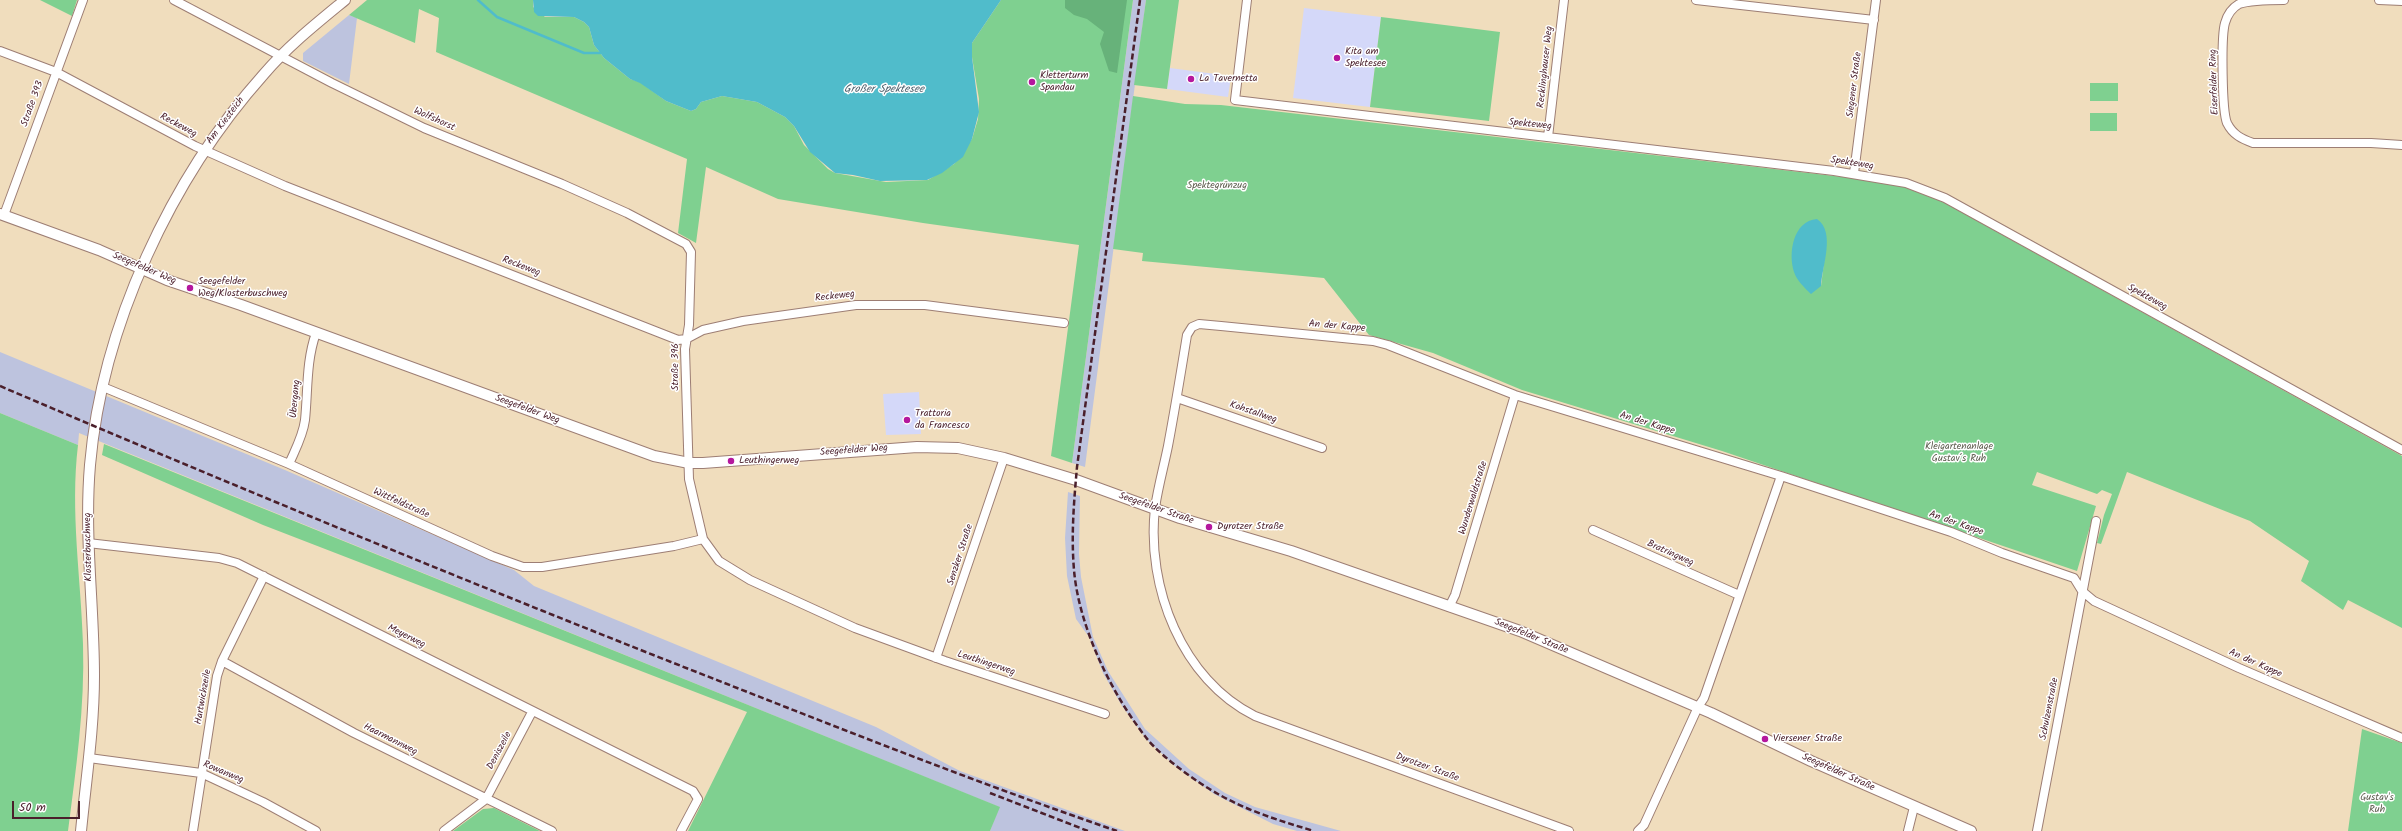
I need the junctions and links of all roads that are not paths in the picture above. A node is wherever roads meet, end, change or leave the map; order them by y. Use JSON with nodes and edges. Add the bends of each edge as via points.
{"nodes":[{"id":1,"x":83,"y":0,"type":"edge"},
{"id":2,"x":174,"y":0,"type":"edge"},
{"id":3,"x":345,"y":0,"type":"edge"},
{"id":4,"x":1247,"y":0,"type":"edge"},
{"id":5,"x":1564,"y":0,"type":"edge"},
{"id":6,"x":1696,"y":0,"type":"edge"},
{"id":7,"x":1876,"y":0,"type":"edge"},
{"id":8,"x":2284,"y":0,"type":"edge"},
{"id":9,"x":2379,"y":0,"type":"edge"},
{"id":10,"x":1718,"y":1,"type":"edge"},
{"id":11,"x":2402,"y":1,"type":"edge"},
{"id":12,"x":1874,"y":20,"type":"junction"},
{"id":13,"x":0,"y":51,"type":"edge"},
{"id":14,"x":280,"y":57,"type":"junction"},
{"id":15,"x":56,"y":72,"type":"junction"},
{"id":16,"x":1548,"y":137,"type":"junction"},
{"id":17,"x":2402,"y":145,"type":"edge"},
{"id":18,"x":204,"y":150,"type":"junction"},
{"id":19,"x":1854,"y":173,"type":"junction"},
{"id":20,"x":2,"y":215,"type":"edge"},
{"id":21,"x":690,"y":247,"type":"joint"},
{"id":22,"x":141,"y":269,"type":"junction"},
{"id":23,"x":1064,"y":323,"type":"dead end"},
{"id":24,"x":1192,"y":327,"type":"joint"},
{"id":25,"x":316,"y":333,"type":"junction"},
{"id":26,"x":686,"y":340,"type":"junction"},
{"id":27,"x":103,"y":387,"type":"junction"},
{"id":28,"x":1515,"y":394,"type":"junction"},
{"id":29,"x":1177,"y":398,"type":"junction"},
{"id":30,"x":1322,"y":448,"type":"dead end"},
{"id":31,"x":2402,"y":450,"type":"edge"},
{"id":32,"x":1004,"y":458,"type":"junction"},
{"id":33,"x":689,"y":463,"type":"junction"},
{"id":34,"x":289,"y":464,"type":"junction"},
{"id":35,"x":1781,"y":476,"type":"junction"},
{"id":36,"x":1076,"y":480,"type":"joint"},
{"id":37,"x":1155,"y":509,"type":"junction"},
{"id":38,"x":2096,"y":521,"type":"dead end"},
{"id":39,"x":1593,"y":530,"type":"dead end"},
{"id":40,"x":703,"y":539,"type":"junction"},
{"id":41,"x":88,"y":543,"type":"junction"},
{"id":42,"x":264,"y":576,"type":"junction"},
{"id":43,"x":2082,"y":591,"type":"junction"},
{"id":44,"x":1739,"y":595,"type":"junction"},
{"id":45,"x":1449,"y":606,"type":"junction"},
{"id":46,"x":936,"y":658,"type":"junction"},
{"id":47,"x":222,"y":660,"type":"junction"},
{"id":48,"x":1698,"y":707,"type":"junction"},
{"id":49,"x":532,"y":712,"type":"junction"},
{"id":50,"x":1105,"y":714,"type":"dead end"},
{"id":51,"x":2402,"y":738,"type":"edge"},
{"id":52,"x":89,"y":758,"type":"junction"},
{"id":53,"x":201,"y":773,"type":"junction"},
{"id":54,"x":486,"y":799,"type":"junction"},
{"id":55,"x":1914,"y":807,"type":"junction"},
{"id":56,"x":81,"y":831,"type":"edge"},
{"id":57,"x":192,"y":831,"type":"edge"},
{"id":58,"x":316,"y":831,"type":"edge"},
{"id":59,"x":444,"y":831,"type":"edge"},
{"id":60,"x":552,"y":831,"type":"edge"},
{"id":61,"x":681,"y":831,"type":"edge"},
{"id":62,"x":1569,"y":831,"type":"edge"},
{"id":63,"x":1638,"y":831,"type":"edge"},
{"id":64,"x":1908,"y":831,"type":"edge"},
{"id":65,"x":1971,"y":831,"type":"edge"},
{"id":66,"x":2037,"y":831,"type":"edge"}],
"edges":[{"from":1,"to":15,"type":"street","name":"Straße 393"},
{"from":2,"to":14,"type":"street","name":"Wolfshorst"},
{"from":3,"to":14,"type":"street","name":"Am Kiesteich"},
{"from":4,"to":16,"type":"street","name":"Spekteweg","via":[[1235,100]]},
{"from":5,"to":16,"type":"street","name":"Recklinghauser Weg"},
{"from":6,"to":10,"type":"street"},
{"from":7,"to":12,"type":"street","name":"Siegener Straße"},
{"from":8,"to":17,"type":"street","name":"Eiserfelder Ring","via":[[2245,1],[2227,17],[2224,31],[2224,109],[2230,129],[2240,138],[2253,143]]},
{"from":9,"to":11,"type":"street"},
{"from":10,"to":12,"type":"street"},
{"from":12,"to":19,"type":"street","name":"Siegener Straße"},
{"from":13,"to":15,"type":"street","name":"Reckeweg"},
{"from":14,"to":18,"type":"street","name":"Am Kiesteich","via":[[250,90]]},
{"from":14,"to":21,"type":"street","name":"Wolfshorst","via":[[424,128],[627,213]]},
{"from":15,"to":18,"type":"street","name":"Reckeweg"},
{"from":15,"to":20,"type":"street","name":"Straße 393"},
{"from":16,"to":19,"type":"street","name":"Spekteweg"},
{"from":18,"to":22,"type":"street","name":"Am Kiesteich","via":[[156,235]]},
{"from":18,"to":26,"type":"street","name":"Reckeweg","via":[[285,186],[678,340]]},
{"from":19,"to":31,"type":"street","name":"Spekteweg","via":[[1906,183],[1945,198]]},
{"from":20,"to":22,"type":"street","name":"Seegefelder Weg","via":[[99,250]]},
{"from":21,"to":26,"type":"street","name":"Straße 396","via":[[689,325]]},
{"from":22,"to":25,"type":"street","name":"Seegefelder Weg"},
{"from":22,"to":27,"type":"street","name":"Klosterbuschweg"},
{"from":23,"to":26,"type":"street","name":"Reckeweg","via":[[925,305],[856,305],[743,321],[703,330]]},
{"from":24,"to":28,"type":"street","name":"An der Kappe","via":[[1199,324],[1373,341]]},
{"from":24,"to":29,"type":"street","name":"Dyrotzer Straße","via":[[1188,335]]},
{"from":25,"to":33,"type":"street","name":"Seegefelder Weg","via":[[654,456]]},
{"from":25,"to":34,"type":"street","name":"Übergang","via":[[308,372],[303,427]]},
{"from":26,"to":33,"type":"street","name":"Straße 396"},
{"from":27,"to":34,"type":"street","name":"Wittfeldstraße"},
{"from":27,"to":41,"type":"street","name":"Klosterbuschweg","via":[[90,468]]},
{"from":28,"to":35,"type":"street","name":"An der Kappe"},
{"from":28,"to":45,"type":"street","name":"Wunderwaldstraße","via":[[1455,595]]},
{"from":29,"to":30,"type":"street","name":"Kohstallweg"},
{"from":29,"to":37,"type":"street","name":"Dyrotzer Straße"},
{"from":32,"to":33,"type":"street","name":"Seegefelder Weg","via":[[958,448],[928,446]]},
{"from":32,"to":36,"type":"street","name":"Seegefelder Weg"},
{"from":32,"to":46,"type":"street","name":"Senzker Straße"},
{"from":33,"to":40,"type":"street","name":"Leuthingerweg","via":[[689,479]]},
{"from":34,"to":40,"type":"street","name":"Wittfeldstraße","via":[[492,556],[523,567],[542,567]]},
{"from":35,"to":43,"type":"street","name":"An der Kappe","via":[[1951,532],[2074,578]]},
{"from":35,"to":44,"type":"street"},
{"from":36,"to":37,"type":"street","name":"Seegefelder Straße"},
{"from":37,"to":45,"type":"street","name":"Seegefelder Straße","via":[[1291,551]]},
{"from":37,"to":62,"type":"street","name":"Dyrotzer Straße","via":[[1155,563],[1176,631],[1187,655],[1201,674],[1236,707],[1274,724]]},
{"from":38,"to":43,"type":"street"},
{"from":39,"to":44,"type":"street","name":"Bratringweg"},
{"from":40,"to":46,"type":"street","name":"Leuthingerweg","via":[[719,561],[750,580],[855,628]]},
{"from":41,"to":42,"type":"street","name":"Meyerweg","via":[[219,558],[237,563]]},
{"from":41,"to":52,"type":"street","name":"Klosterbuschweg","via":[[94,674]]},
{"from":42,"to":47,"type":"street","name":"Hartwichzeile"},
{"from":42,"to":49,"type":"street","name":"Meyerweg"},
{"from":43,"to":51,"type":"street","name":"An der Kappe","via":[[2094,601],[2196,649]]},
{"from":43,"to":66,"type":"street","name":"Schulzenstraße"},
{"from":44,"to":48,"type":"street","via":[[1704,698]]},
{"from":45,"to":48,"type":"street","name":"Seegefelder Straße","via":[[1531,636]]},
{"from":46,"to":50,"type":"street","name":"Leuthingerweg"},
{"from":47,"to":53,"type":"street","name":"Hartwichzeile"},
{"from":47,"to":54,"type":"street","name":"Haarmannweg","via":[[354,733]]},
{"from":48,"to":55,"type":"street","name":"Seegefelder Straße"},
{"from":48,"to":63,"type":"street","via":[[1652,810]]},
{"from":49,"to":54,"type":"street","name":"Deniszeile"},
{"from":49,"to":61,"type":"street","name":"Meyerweg","via":[[693,791],[698,799]]},
{"from":52,"to":53,"type":"street","name":"Rowanweg"},
{"from":52,"to":56,"type":"street","name":"Klosterbuschweg"},
{"from":53,"to":57,"type":"street","name":"Hartwichzeile"},
{"from":53,"to":58,"type":"street","name":"Rowanweg","via":[[263,802]]},
{"from":54,"to":59,"type":"street"},
{"from":54,"to":60,"type":"street","name":"Haarmannweg"},
{"from":55,"to":64,"type":"street"},
{"from":55,"to":65,"type":"street","name":"Seegefelder Straße"}]}
